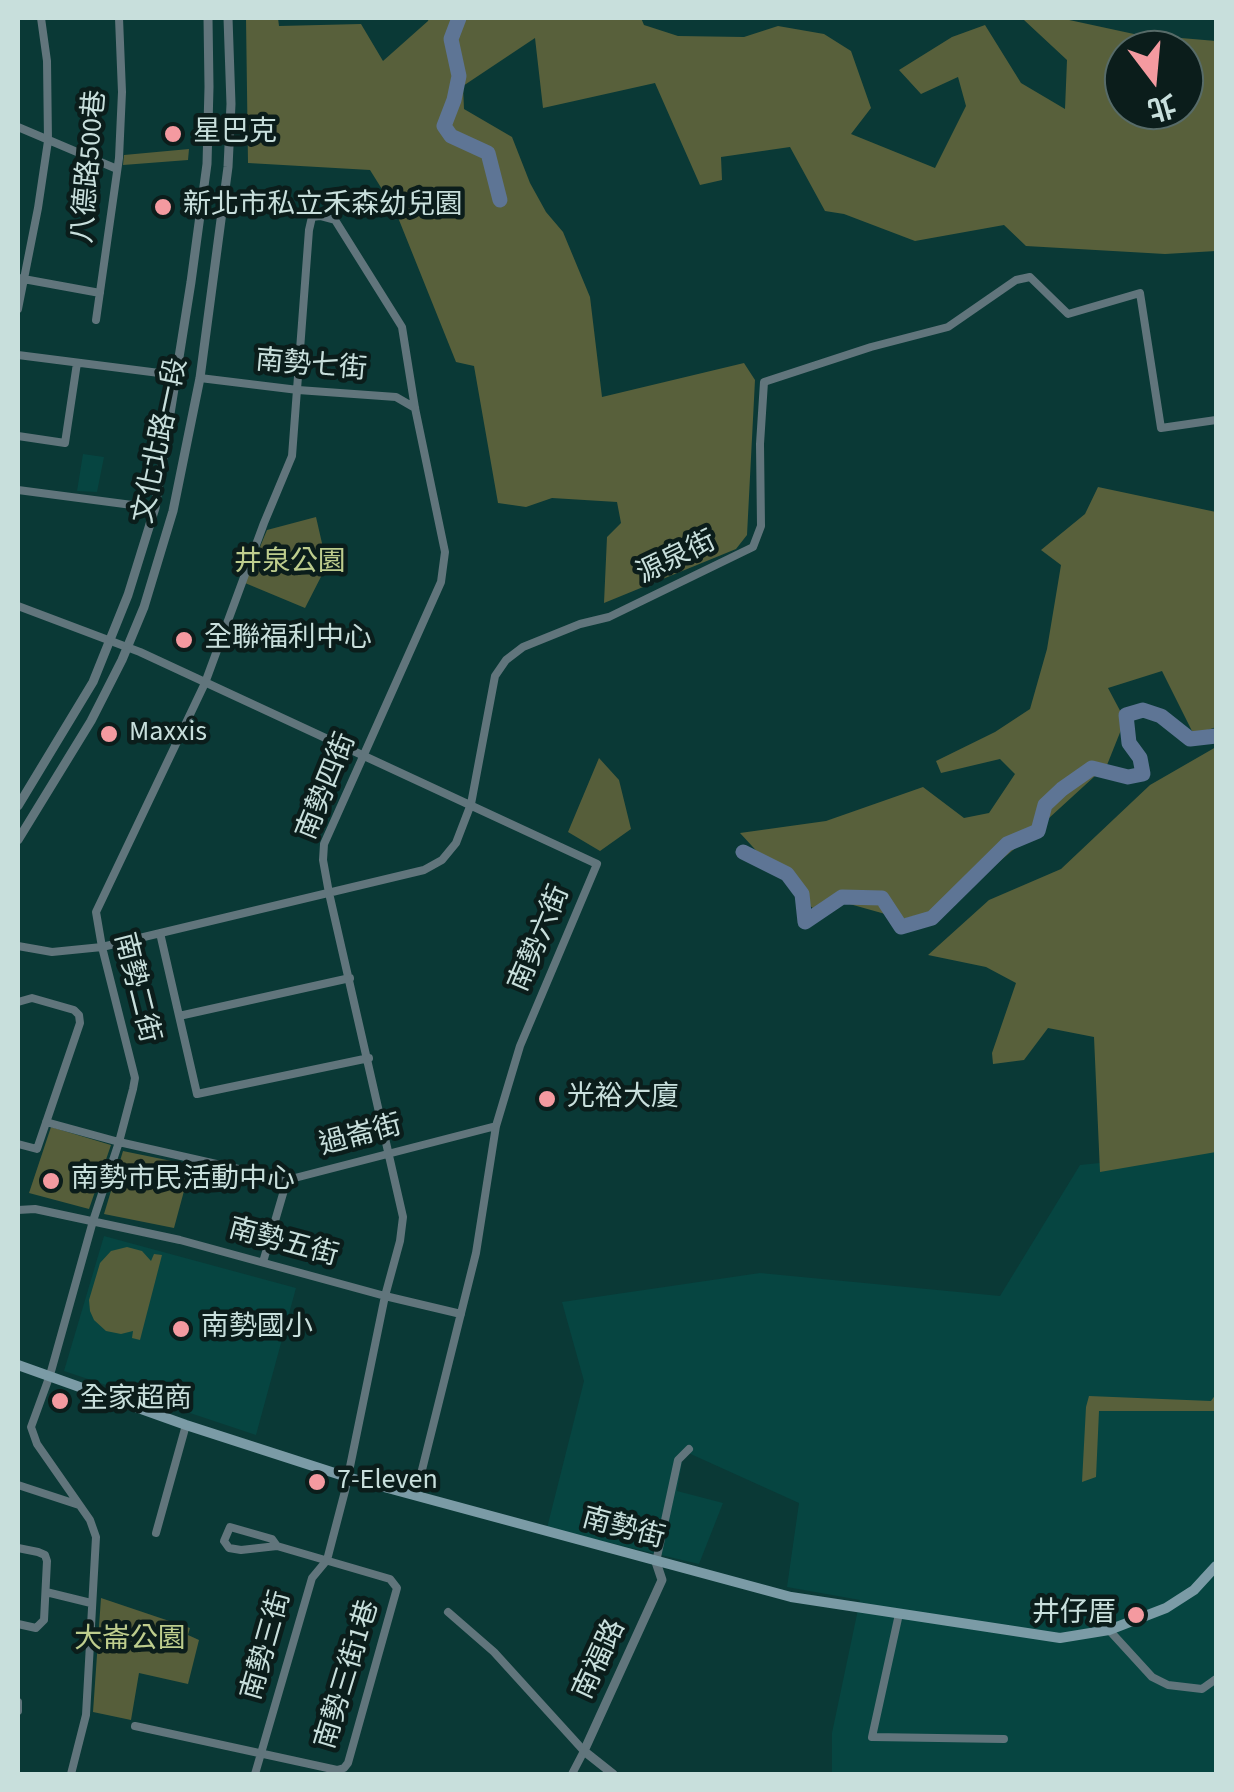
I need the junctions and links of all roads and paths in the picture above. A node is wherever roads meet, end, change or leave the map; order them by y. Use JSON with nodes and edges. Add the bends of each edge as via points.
{"nodes":[{"id":1,"x":41,"y":18,"type":"edge"},
{"id":2,"x":118,"y":18,"type":"edge"},
{"id":3,"x":208,"y":18,"type":"edge"},
{"id":4,"x":228,"y":18,"type":"edge"},
{"id":5,"x":18,"y":127,"type":"edge"},
{"id":6,"x":48,"y":141,"type":"junction"},
{"id":7,"x":118,"y":169,"type":"junction"},
{"id":8,"x":312,"y":216,"type":"joint"},
{"id":9,"x":20,"y":278,"type":"edge"},
{"id":10,"x":100,"y":293,"type":"junction"},
{"id":11,"x":18,"y":309,"type":"edge"},
{"id":12,"x":96,"y":320,"type":"dead end"},
{"id":13,"x":18,"y":355,"type":"edge"},
{"id":14,"x":77,"y":363,"type":"junction"},
{"id":15,"x":175,"y":375,"type":"junction"},
{"id":16,"x":200,"y":378,"type":"junction"},
{"id":17,"x":298,"y":390,"type":"junction"},
{"id":18,"x":415,"y":408,"type":"junction"},
{"id":19,"x":1216,"y":420,"type":"edge"},
{"id":20,"x":18,"y":436,"type":"edge"},
{"id":21,"x":18,"y":490,"type":"edge"},
{"id":22,"x":156,"y":508,"type":"junction"},
{"id":23,"x":18,"y":606,"type":"edge"},
{"id":24,"x":110,"y":641,"type":"junction"},
{"id":25,"x":128,"y":648,"type":"junction"},
{"id":26,"x":205,"y":682,"type":"junction"},
{"id":27,"x":362,"y":757,"type":"junction"},
{"id":28,"x":471,"y":804,"type":"junction"},
{"id":29,"x":18,"y":806,"type":"edge"},
{"id":30,"x":18,"y":840,"type":"edge"},
{"id":31,"x":329,"y":893,"type":"junction"},
{"id":32,"x":160,"y":933,"type":"junction"},
{"id":33,"x":18,"y":946,"type":"edge"},
{"id":34,"x":102,"y":947,"type":"junction"},
{"id":35,"x":350,"y":978,"type":"junction"},
{"id":36,"x":18,"y":1002,"type":"edge"},
{"id":37,"x":179,"y":1016,"type":"junction"},
{"id":38,"x":368,"y":1058,"type":"junction"},
{"id":39,"x":46,"y":1122,"type":"junction"},
{"id":40,"x":496,"y":1126,"type":"junction"},
{"id":41,"x":119,"y":1142,"type":"junction"},
{"id":42,"x":18,"y":1144,"type":"edge"},
{"id":43,"x":390,"y":1152,"type":"junction"},
{"id":44,"x":288,"y":1180,"type":"junction"},
{"id":45,"x":18,"y":1210,"type":"edge"},
{"id":46,"x":93,"y":1220,"type":"junction"},
{"id":47,"x":263,"y":1262,"type":"junction"},
{"id":48,"x":385,"y":1296,"type":"junction"},
{"id":49,"x":461,"y":1314,"type":"junction"},
{"id":50,"x":18,"y":1365,"type":"edge"},
{"id":51,"x":50,"y":1375,"type":"junction"},
{"id":52,"x":186,"y":1426,"type":"junction"},
{"id":53,"x":689,"y":1449,"type":"dead end"},
{"id":54,"x":347,"y":1478,"type":"junction"},
{"id":55,"x":18,"y":1485,"type":"edge"},
{"id":56,"x":416,"y":1494,"type":"junction"},
{"id":57,"x":79,"y":1504,"type":"junction"},
{"id":58,"x":156,"y":1533,"type":"dead end"},
{"id":59,"x":277,"y":1546,"type":"junction"},
{"id":60,"x":18,"y":1548,"type":"edge"},
{"id":61,"x":326,"y":1560,"type":"junction"},
{"id":62,"x":656,"y":1562,"type":"junction"},
{"id":63,"x":1216,"y":1566,"type":"edge"},
{"id":64,"x":46,"y":1592,"type":"junction"},
{"id":65,"x":92,"y":1603,"type":"junction"},
{"id":66,"x":448,"y":1612,"type":"dead end"},
{"id":67,"x":899,"y":1614,"type":"junction"},
{"id":68,"x":18,"y":1624,"type":"edge"},
{"id":69,"x":1109,"y":1630,"type":"junction"},
{"id":70,"x":1216,"y":1679,"type":"edge"},
{"id":71,"x":18,"y":1702,"type":"edge"},
{"id":72,"x":18,"y":1712,"type":"edge"},
{"id":73,"x":135,"y":1726,"type":"dead end"},
{"id":74,"x":1004,"y":1739,"type":"dead end"},
{"id":75,"x":584,"y":1751,"type":"junction"},
{"id":76,"x":260,"y":1754,"type":"junction"},
{"id":77,"x":71,"y":1774,"type":"edge"},
{"id":78,"x":255,"y":1774,"type":"edge"},
{"id":79,"x":572,"y":1774,"type":"edge"},
{"id":80,"x":613,"y":1774,"type":"edge"}],
"edges":[{"from":1,"to":6,"type":"street"},
{"from":2,"to":7,"type":"street","name":"八德路500巷"},
{"from":3,"to":15,"type":"street","name":"文化北路一段","via":[[207,164]]},
{"from":4,"to":16,"type":"street","name":"文化北路一段","via":[[228,167]]},
{"from":5,"to":6,"type":"street"},
{"from":6,"to":7,"type":"street"},
{"from":6,"to":9,"type":"street"},
{"from":7,"to":10,"type":"street","name":"八德路500巷"},
{"from":8,"to":17,"type":"street","name":"南勢二街"},
{"from":8,"to":18,"type":"street","name":"南勢四街","via":[[335,220],[402,327]]},
{"from":9,"to":10,"type":"street"},
{"from":9,"to":11,"type":"street"},
{"from":10,"to":12,"type":"street","name":"八德路500巷"},
{"from":13,"to":14,"type":"street"},
{"from":14,"to":15,"type":"street"},
{"from":14,"to":20,"type":"street","via":[[65,443]]},
{"from":15,"to":16,"type":"street"},
{"from":15,"to":22,"type":"street","name":"文化北路一段"},
{"from":16,"to":17,"type":"street","name":"南勢七街"},
{"from":16,"to":25,"type":"street","name":"文化北路一段","via":[[173,512]]},
{"from":17,"to":18,"type":"street","name":"南勢七街","via":[[396,397]]},
{"from":17,"to":26,"type":"street","name":"南勢二街","via":[[292,456]]},
{"from":18,"to":27,"type":"street","name":"南勢四街","via":[[444,552],[441,582]]},
{"from":19,"to":28,"type":"street","name":"源泉街","via":[[1161,428],[1140,293],[1068,314],[1030,277],[948,327],[764,382],[760,526],[753,547],[609,617],[522,647],[506,660],[495,676]]},
{"from":21,"to":22,"type":"street"},
{"from":22,"to":24,"type":"street","name":"文化北路一段"},
{"from":23,"to":24,"type":"street","name":"南勢六街"},
{"from":24,"to":25,"type":"street","name":"南勢六街"},
{"from":24,"to":29,"type":"street","name":"文化北路一段","via":[[93,682]]},
{"from":25,"to":26,"type":"street","name":"南勢六街"},
{"from":25,"to":30,"type":"street","name":"文化北路一段"},
{"from":26,"to":27,"type":"street","name":"南勢六街"},
{"from":26,"to":34,"type":"street","name":"南勢二街","via":[[96,912]]},
{"from":27,"to":28,"type":"street","name":"南勢六街"},
{"from":27,"to":31,"type":"street","name":"南勢四街","via":[[324,844]]},
{"from":28,"to":31,"type":"street","name":"源泉街","via":[[442,860]]},
{"from":28,"to":40,"type":"street","name":"南勢六街","via":[[597,864],[520,1046]]},
{"from":31,"to":32,"type":"street","name":"源泉街"},
{"from":31,"to":35,"type":"street","name":"南勢四街"},
{"from":32,"to":34,"type":"street","name":"源泉街"},
{"from":32,"to":37,"type":"street"},
{"from":33,"to":34,"type":"street","name":"源泉街","via":[[52,952]]},
{"from":34,"to":41,"type":"street","name":"南勢二街","via":[[135,1078]]},
{"from":35,"to":37,"type":"street"},
{"from":35,"to":38,"type":"street","name":"南勢四街"},
{"from":36,"to":39,"type":"street","via":[[32,998],[79,1015]]},
{"from":37,"to":38,"type":"street","via":[[197,1094]]},
{"from":38,"to":43,"type":"street","name":"南勢四街"},
{"from":39,"to":41,"type":"street","name":"過崙街"},
{"from":39,"to":42,"type":"street","via":[[37,1149]]},
{"from":40,"to":43,"type":"street","name":"過崙街"},
{"from":40,"to":49,"type":"street","name":"南勢六街"},
{"from":41,"to":44,"type":"street","name":"過崙街"},
{"from":41,"to":46,"type":"street","name":"南勢二街"},
{"from":43,"to":44,"type":"street","name":"過崙街"},
{"from":43,"to":48,"type":"street","name":"南勢四街","via":[[404,1216]]},
{"from":44,"to":47,"type":"street"},
{"from":45,"to":46,"type":"street","name":"南勢五街"},
{"from":46,"to":47,"type":"street","name":"南勢五街"},
{"from":46,"to":51,"type":"street","name":"南勢二街"},
{"from":47,"to":48,"type":"street","name":"南勢五街"},
{"from":48,"to":49,"type":"street","name":"南勢五街"},
{"from":48,"to":54,"type":"street","name":"南勢四街"},
{"from":49,"to":56,"type":"street","name":"南勢六街"},
{"from":50,"to":51,"type":"main road","name":"南勢街"},
{"from":51,"to":52,"type":"main road","name":"南勢街"},
{"from":51,"to":57,"type":"street","name":"南勢二街","via":[[31,1427]]},
{"from":52,"to":54,"type":"main road","name":"南勢街"},
{"from":52,"to":58,"type":"street"},
{"from":53,"to":62,"type":"street","via":[[678,1460]]},
{"from":54,"to":56,"type":"main road","name":"南勢街"},
{"from":54,"to":61,"type":"street","name":"南勢三街"},
{"from":55,"to":57,"type":"street"},
{"from":56,"to":62,"type":"main road","name":"南勢街"},
{"from":57,"to":65,"type":"street","name":"南勢二街","via":[[96,1537]]},
{"from":59,"to":59,"type":"street","via":[[241,1550],[224,1540],[230,1527]]},
{"from":59,"to":61,"type":"street"},
{"from":60,"to":64,"type":"street","via":[[48,1560]]},
{"from":61,"to":76,"type":"street","name":"南勢三街","via":[[312,1578]]},
{"from":61,"to":76,"type":"street","name":"南勢三街1巷","via":[[390,1578],[397,1588],[348,1763],[337,1770]]},
{"from":62,"to":67,"type":"main road","name":"南勢街","via":[[791,1597]]},
{"from":62,"to":75,"type":"street","name":"南福路","via":[[662,1580]]},
{"from":63,"to":69,"type":"main road","name":"南勢街","via":[[1166,1608]]},
{"from":64,"to":65,"type":"street"},
{"from":64,"to":68,"type":"street","via":[[41,1625]]},
{"from":65,"to":77,"type":"street","name":"南勢二街","via":[[86,1715]]},
{"from":66,"to":75,"type":"street"},
{"from":67,"to":69,"type":"main road","name":"南勢街","via":[[1060,1638]]},
{"from":67,"to":74,"type":"street","via":[[872,1736]]},
{"from":69,"to":70,"type":"street","via":[[1152,1677],[1168,1685],[1202,1689]]},
{"from":71,"to":72,"type":"street"},
{"from":73,"to":76,"type":"street"},
{"from":75,"to":79,"type":"street","name":"南福路"},
{"from":75,"to":80,"type":"street"},
{"from":76,"to":78,"type":"street","name":"南勢三街"}]}
